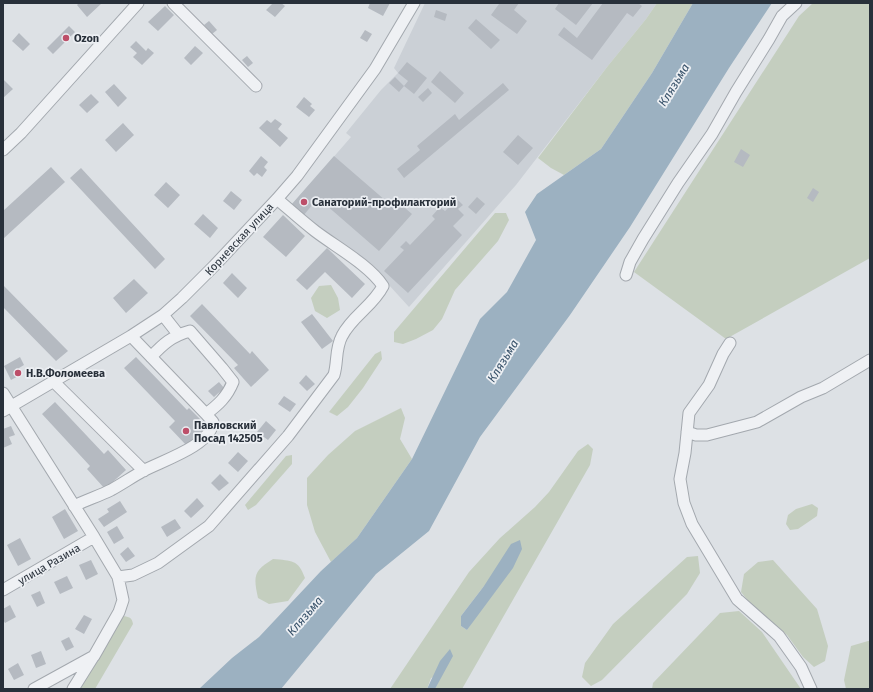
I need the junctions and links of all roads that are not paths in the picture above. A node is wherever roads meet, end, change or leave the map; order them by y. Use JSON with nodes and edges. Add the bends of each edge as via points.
{"nodes":[{"id":1,"x":138,"y":3,"type":"edge"},
{"id":2,"x":173,"y":3,"type":"edge"},
{"id":3,"x":414,"y":3,"type":"edge"},
{"id":4,"x":796,"y":3,"type":"edge"},
{"id":5,"x":256,"y":86,"type":"dead end"},
{"id":6,"x":3,"y":150,"type":"edge"},
{"id":7,"x":277,"y":199,"type":"junction"},
{"id":8,"x":626,"y":275,"type":"dead end"},
{"id":9,"x":162,"y":314,"type":"junction"},
{"id":10,"x":178,"y":334,"type":"junction"},
{"id":11,"x":131,"y":336,"type":"junction"},
{"id":12,"x":730,"y":343,"type":"dead end"},
{"id":13,"x":151,"y":357,"type":"junction"},
{"id":14,"x":870,"y":360,"type":"edge"},
{"id":15,"x":53,"y":381,"type":"junction"},
{"id":16,"x":3,"y":393,"type":"edge"},
{"id":17,"x":7,"y":409,"type":"edge"},
{"id":18,"x":206,"y":414,"type":"junction"},
{"id":19,"x":687,"y":432,"type":"junction"},
{"id":20,"x":144,"y":470,"type":"junction"},
{"id":21,"x":74,"y":506,"type":"junction"},
{"id":22,"x":94,"y":537,"type":"junction"},
{"id":23,"x":118,"y":577,"type":"junction"},
{"id":24,"x":3,"y":590,"type":"edge"},
{"id":25,"x":94,"y":656,"type":"junction"},
{"id":26,"x":34,"y":689,"type":"edge"},
{"id":27,"x":73,"y":689,"type":"edge"},
{"id":28,"x":811,"y":689,"type":"edge"}],
"edges":[{"from":1,"to":6,"type":"street"},
{"from":2,"to":5,"type":"street"},
{"from":3,"to":7,"type":"street","name":"Корневская улица","via":[[375,69],[297,176]]},
{"from":4,"to":8,"type":"street","via":[[782,16],[712,134],[643,239]]},
{"from":7,"to":9,"type":"street","name":"Корневская улица","via":[[214,266]]},
{"from":7,"to":23,"type":"street","via":[[368,270],[383,286],[379,294],[353,319],[342,336],[336,351],[337,368],[334,375],[288,436],[219,516],[158,564],[133,575]]},
{"from":9,"to":10,"type":"street"},
{"from":9,"to":11,"type":"street","name":"Корневская улица"},
{"from":10,"to":13,"type":"street"},
{"from":10,"to":18,"type":"street","via":[[190,331],[233,382],[219,404]]},
{"from":11,"to":13,"type":"street"},
{"from":11,"to":15,"type":"street","name":"Корневская улица"},
{"from":12,"to":19,"type":"street","via":[[709,386],[689,413]]},
{"from":13,"to":18,"type":"street"},
{"from":14,"to":19,"type":"street","via":[[757,422],[707,435]]},
{"from":15,"to":17,"type":"street","name":"Корневская улица"},
{"from":15,"to":20,"type":"street"},
{"from":16,"to":17,"type":"street"},
{"from":17,"to":21,"type":"street"},
{"from":18,"to":20,"type":"street","via":[[213,422],[213,427],[203,439],[183,453]]},
{"from":19,"to":28,"type":"street","via":[[680,479],[684,503],[692,524],[737,598],[779,636],[801,667]]},
{"from":20,"to":21,"type":"street","via":[[111,490]]},
{"from":21,"to":22,"type":"street"},
{"from":22,"to":23,"type":"street"},
{"from":22,"to":24,"type":"street","name":"улица Разина"},
{"from":23,"to":25,"type":"street","via":[[123,600]]},
{"from":25,"to":26,"type":"street"},
{"from":25,"to":27,"type":"street"}]}
